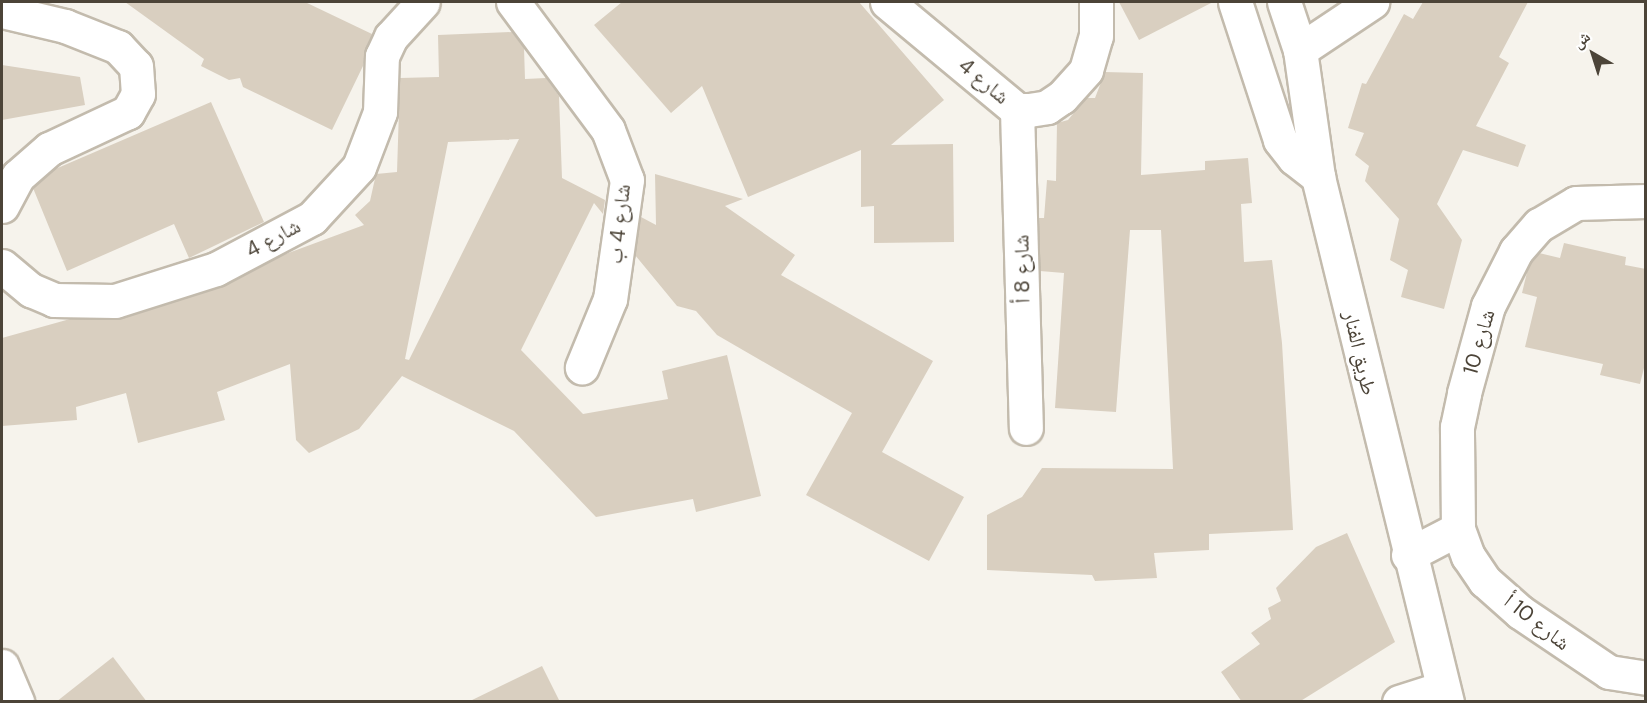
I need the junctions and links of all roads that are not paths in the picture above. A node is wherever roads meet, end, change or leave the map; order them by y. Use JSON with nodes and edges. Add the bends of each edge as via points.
{"nodes":[{"id":1,"x":423,"y":2,"type":"edge"},
{"id":2,"x":513,"y":2,"type":"edge"},
{"id":3,"x":887,"y":2,"type":"edge"},
{"id":4,"x":1096,"y":2,"type":"edge"},
{"id":5,"x":1235,"y":2,"type":"edge"},
{"id":6,"x":1284,"y":2,"type":"edge"},
{"id":7,"x":1372,"y":2,"type":"edge"},
{"id":8,"x":2,"y":11,"type":"edge"},
{"id":9,"x":1300,"y":50,"type":"junction"},
{"id":10,"x":1017,"y":110,"type":"junction"},
{"id":11,"x":1318,"y":177,"type":"junction"},
{"id":12,"x":1646,"y":201,"type":"edge"},
{"id":13,"x":2,"y":206,"type":"edge"},
{"id":14,"x":2,"y":266,"type":"edge"},
{"id":15,"x":582,"y":367,"type":"dead end"},
{"id":16,"x":1026,"y":428,"type":"dead end"},
{"id":17,"x":1458,"y":529,"type":"junction"},
{"id":18,"x":1408,"y":555,"type":"junction"},
{"id":19,"x":2,"y":666,"type":"edge"},
{"id":20,"x":1646,"y":678,"type":"edge"},
{"id":21,"x":1445,"y":695,"type":"edge"},
{"id":22,"x":17,"y":702,"type":"edge"},
{"id":23,"x":1399,"y":702,"type":"edge"}],
"edges":[{"from":1,"to":14,"type":"street","name":"شارع 4","via":[[391,37],[382,56],[380,112],[359,167],[312,218],[216,269],[115,301],[54,300],[31,290]]},
{"from":2,"to":15,"type":"street","name":"شارع 4 ب","via":[[608,130],[627,180],[610,299]]},
{"from":3,"to":10,"type":"street","name":"شارع 4"},
{"from":4,"to":10,"type":"street","name":"شارع 4","via":[[1093,50],[1080,79],[1047,107]]},
{"from":5,"to":11,"type":"street","via":[[1280,140],[1294,158]]},
{"from":6,"to":9,"type":"street","name":"طريق الفنار"},
{"from":7,"to":9,"type":"street"},
{"from":8,"to":13,"type":"street","via":[[65,26],[118,47],[136,66],[138,94],[128,112],[49,148],[18,176]]},
{"from":9,"to":11,"type":"street","name":"طريق الفنار"},
{"from":10,"to":16,"type":"street","name":"شارع 8 أ"},
{"from":11,"to":18,"type":"street","name":"طريق الفنار"},
{"from":12,"to":17,"type":"street","name":"شارع 10","via":[[1588,201],[1563,208],[1539,225],[1502,273],[1488,306],[1457,427]]},
{"from":17,"to":18,"type":"street"},
{"from":17,"to":20,"type":"street","name":"شارع 10 أ","via":[[1468,556],[1485,581],[1520,612],[1609,672]]},
{"from":18,"to":21,"type":"street","name":"طريق الفنار"},
{"from":19,"to":22,"type":"street"},
{"from":21,"to":23,"type":"street"}]}
